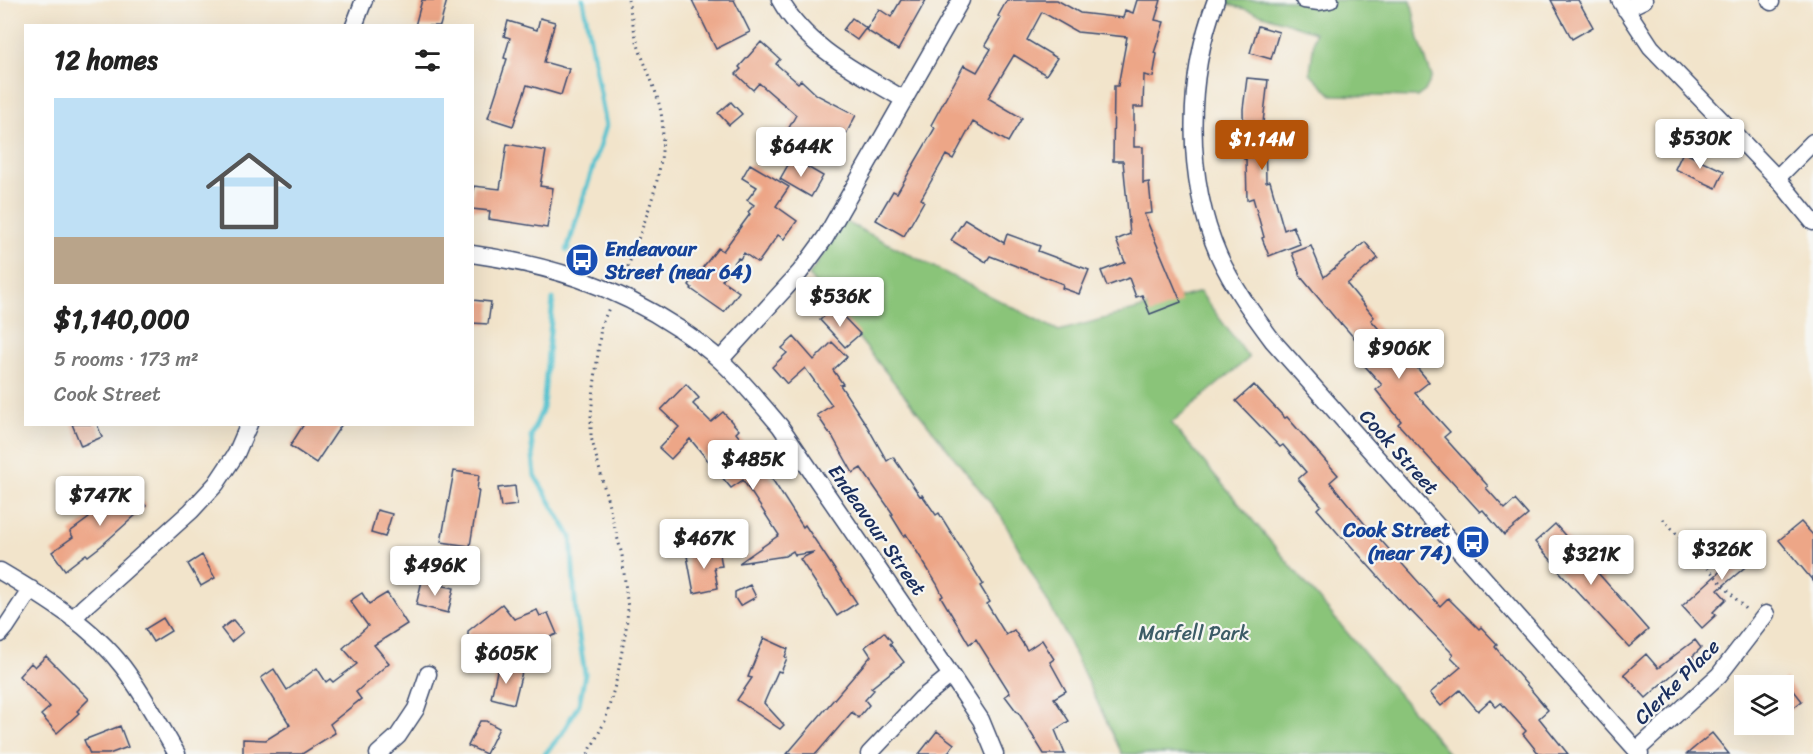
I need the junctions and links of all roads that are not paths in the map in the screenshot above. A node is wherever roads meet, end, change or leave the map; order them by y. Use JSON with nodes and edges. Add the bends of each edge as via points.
{"nodes":[{"id":1,"x":364,"y":0,"type":"edge"},
{"id":2,"x":780,"y":0,"type":"edge"},
{"id":3,"x":961,"y":0,"type":"edge"},
{"id":4,"x":1216,"y":0,"type":"edge"},
{"id":5,"x":1304,"y":0,"type":"edge"},
{"id":6,"x":1330,"y":0,"type":"edge"},
{"id":7,"x":1644,"y":0,"type":"edge"},
{"id":8,"x":1623,"y":4,"type":"edge"},
{"id":9,"x":355,"y":24,"type":"edge"},
{"id":10,"x":903,"y":99,"type":"junction"},
{"id":11,"x":1813,"y":142,"type":"edge"},
{"id":12,"x":1777,"y":178,"type":"junction"},
{"id":13,"x":1813,"y":222,"type":"edge"},
{"id":14,"x":474,"y":254,"type":"edge"},
{"id":15,"x":720,"y":360,"type":"junction"},
{"id":16,"x":248,"y":426,"type":"edge"},
{"id":17,"x":0,"y":571,"type":"edge"},
{"id":18,"x":31,"y":589,"type":"junction"},
{"id":19,"x":74,"y":619,"type":"junction"},
{"id":20,"x":1763,"y":619,"type":"road end"},
{"id":21,"x":0,"y":634,"type":"edge"},
{"id":22,"x":428,"y":674,"type":"dead end"},
{"id":23,"x":951,"y":675,"type":"junction"},
{"id":24,"x":1639,"y":752,"type":"edge"},
{"id":25,"x":177,"y":754,"type":"edge"},
{"id":26,"x":378,"y":754,"type":"edge"},
{"id":27,"x":869,"y":754,"type":"edge"},
{"id":28,"x":994,"y":754,"type":"edge"}],
"edges":[{"from":1,"to":9,"type":"street"},
{"from":2,"to":10,"type":"street","via":[[804,32],[834,57]]},
{"from":3,"to":10,"type":"street"},
{"from":4,"to":24,"type":"street","name":"Cook Street","via":[[1198,64],[1195,157],[1203,209],[1219,255],[1239,295],[1273,341]]},
{"from":5,"to":6,"type":"street"},
{"from":7,"to":8,"type":"street"},
{"from":8,"to":12,"type":"street","via":[[1651,47]]},
{"from":10,"to":15,"type":"street","via":[[825,238],[800,272]]},
{"from":11,"to":12,"type":"street"},
{"from":12,"to":13,"type":"street"},
{"from":14,"to":15,"type":"street","name":"Endeavour Street","via":[[551,269],[616,293],[656,314]]},
{"from":15,"to":23,"type":"street","name":"Endeavour Street","via":[[780,426]]},
{"from":16,"to":19,"type":"street","via":[[236,454],[198,504]]},
{"from":17,"to":18,"type":"street"},
{"from":18,"to":19,"type":"street"},
{"from":18,"to":21,"type":"street"},
{"from":19,"to":25,"type":"street","via":[[122,666]]},
{"from":20,"to":24,"type":"street","name":"Clerke Place","via":[[1719,675]]},
{"from":22,"to":26,"type":"street","via":[[416,709],[398,736]]},
{"from":23,"to":27,"type":"street","via":[[921,699]]},
{"from":23,"to":28,"type":"street","name":"Endeavour Street","via":[[981,720]]}]}
